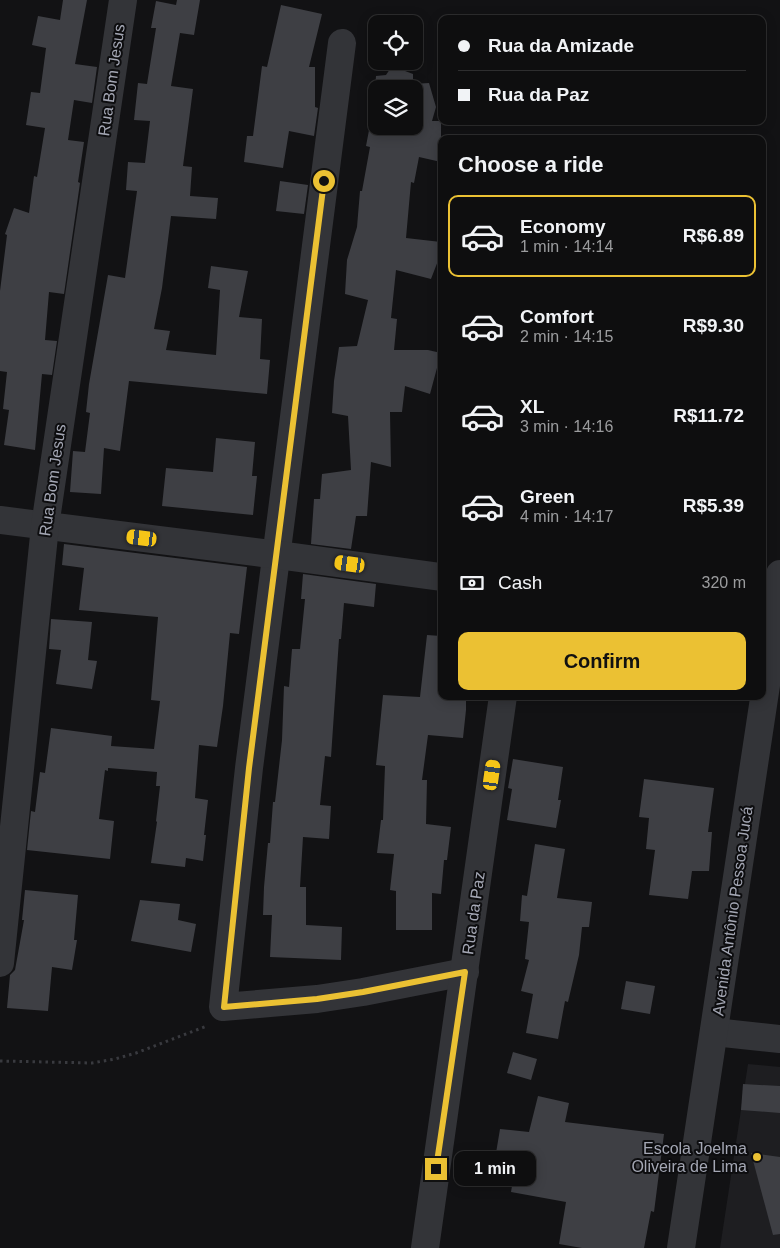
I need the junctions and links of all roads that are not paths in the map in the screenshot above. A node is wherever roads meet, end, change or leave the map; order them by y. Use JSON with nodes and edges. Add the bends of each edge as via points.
{"nodes":[{"id":1,"x":123,"y":0,"type":"edge"},
{"id":2,"x":342,"y":43,"type":"dead end"},
{"id":3,"x":0,"y":520,"type":"edge"},
{"id":4,"x":45,"y":526,"type":"junction"},
{"id":5,"x":278,"y":554,"type":"junction"},
{"id":6,"x":780,"y":574,"type":"edge"},
{"id":7,"x":438,"y":577,"type":"edge"},
{"id":8,"x":768,"y":618,"type":"edge"},
{"id":9,"x":766,"y":633,"type":"edge"},
{"id":10,"x":502,"y":700,"type":"edge"},
{"id":11,"x":757,"y":700,"type":"edge"},
{"id":12,"x":0,"y":963,"type":"edge"},
{"id":13,"x":465,"y":972,"type":"junction"},
{"id":14,"x":714,"y":1032,"type":"junction"},
{"id":15,"x":780,"y":1039,"type":"edge"},
{"id":16,"x":424,"y":1248,"type":"edge"},
{"id":17,"x":681,"y":1248,"type":"edge"}],
"edges":[{"from":1,"to":4,"type":"street","name":"Rua Bom Jesus"},
{"from":2,"to":5,"type":"street"},
{"from":3,"to":4,"type":"street"},
{"from":4,"to":5,"type":"street"},
{"from":4,"to":12,"type":"street","name":"Rua Bom Jesus"},
{"from":5,"to":7,"type":"street"},
{"from":5,"to":13,"type":"street","via":[[249,768],[224,1007],[317,999]]},
{"from":6,"to":8,"type":"street","name":"Avenida Antônio Pessoa Jucá"},
{"from":8,"to":9,"type":"street","name":"Avenida Antônio Pessoa Jucá"},
{"from":10,"to":13,"type":"street","name":"Rua da Paz"},
{"from":11,"to":14,"type":"street","name":"Avenida Antônio Pessoa Jucá"},
{"from":13,"to":16,"type":"street","name":"Rua da Paz"},
{"from":14,"to":15,"type":"street"},
{"from":14,"to":17,"type":"street","name":"Avenida Antônio Pessoa Jucá"}]}
